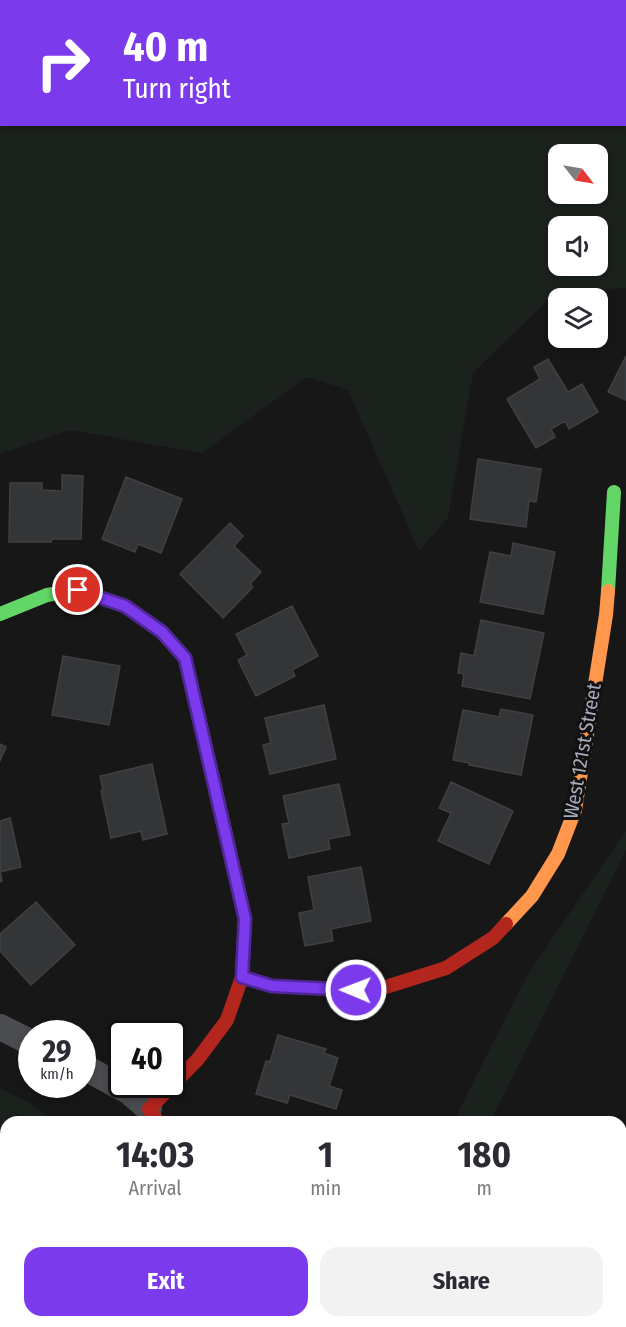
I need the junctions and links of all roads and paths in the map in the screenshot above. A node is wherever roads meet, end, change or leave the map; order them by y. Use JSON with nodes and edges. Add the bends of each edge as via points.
{"nodes":[{"id":1,"x":614,"y":492,"type":"dead end"},
{"id":2,"x":0,"y":614,"type":"edge"},
{"id":3,"x":616,"y":617,"type":"edge"},
{"id":4,"x":242,"y":977,"type":"junction"},
{"id":5,"x":0,"y":1027,"type":"edge"},
{"id":6,"x":18,"y":1036,"type":"edge"},
{"id":7,"x":96,"y":1074,"type":"edge"},
{"id":8,"x":154,"y":1116,"type":"edge"}],
"edges":[{"from":1,"to":3,"type":"street","name":"West 121st Street"},
{"from":2,"to":4,"type":"street","via":[[47,596],[78,590],[125,606],[162,632],[185,658],[245,919]]},
{"from":3,"to":4,"type":"street","name":"West 121st Street","via":[[575,810],[558,854],[537,887],[493,938],[446,968],[373,991],[272,986]]},
{"from":4,"to":8,"type":"street","via":[[227,1020]]},
{"from":5,"to":6,"type":"street"},
{"from":7,"to":8,"type":"street","via":[[128,1091]]}]}
